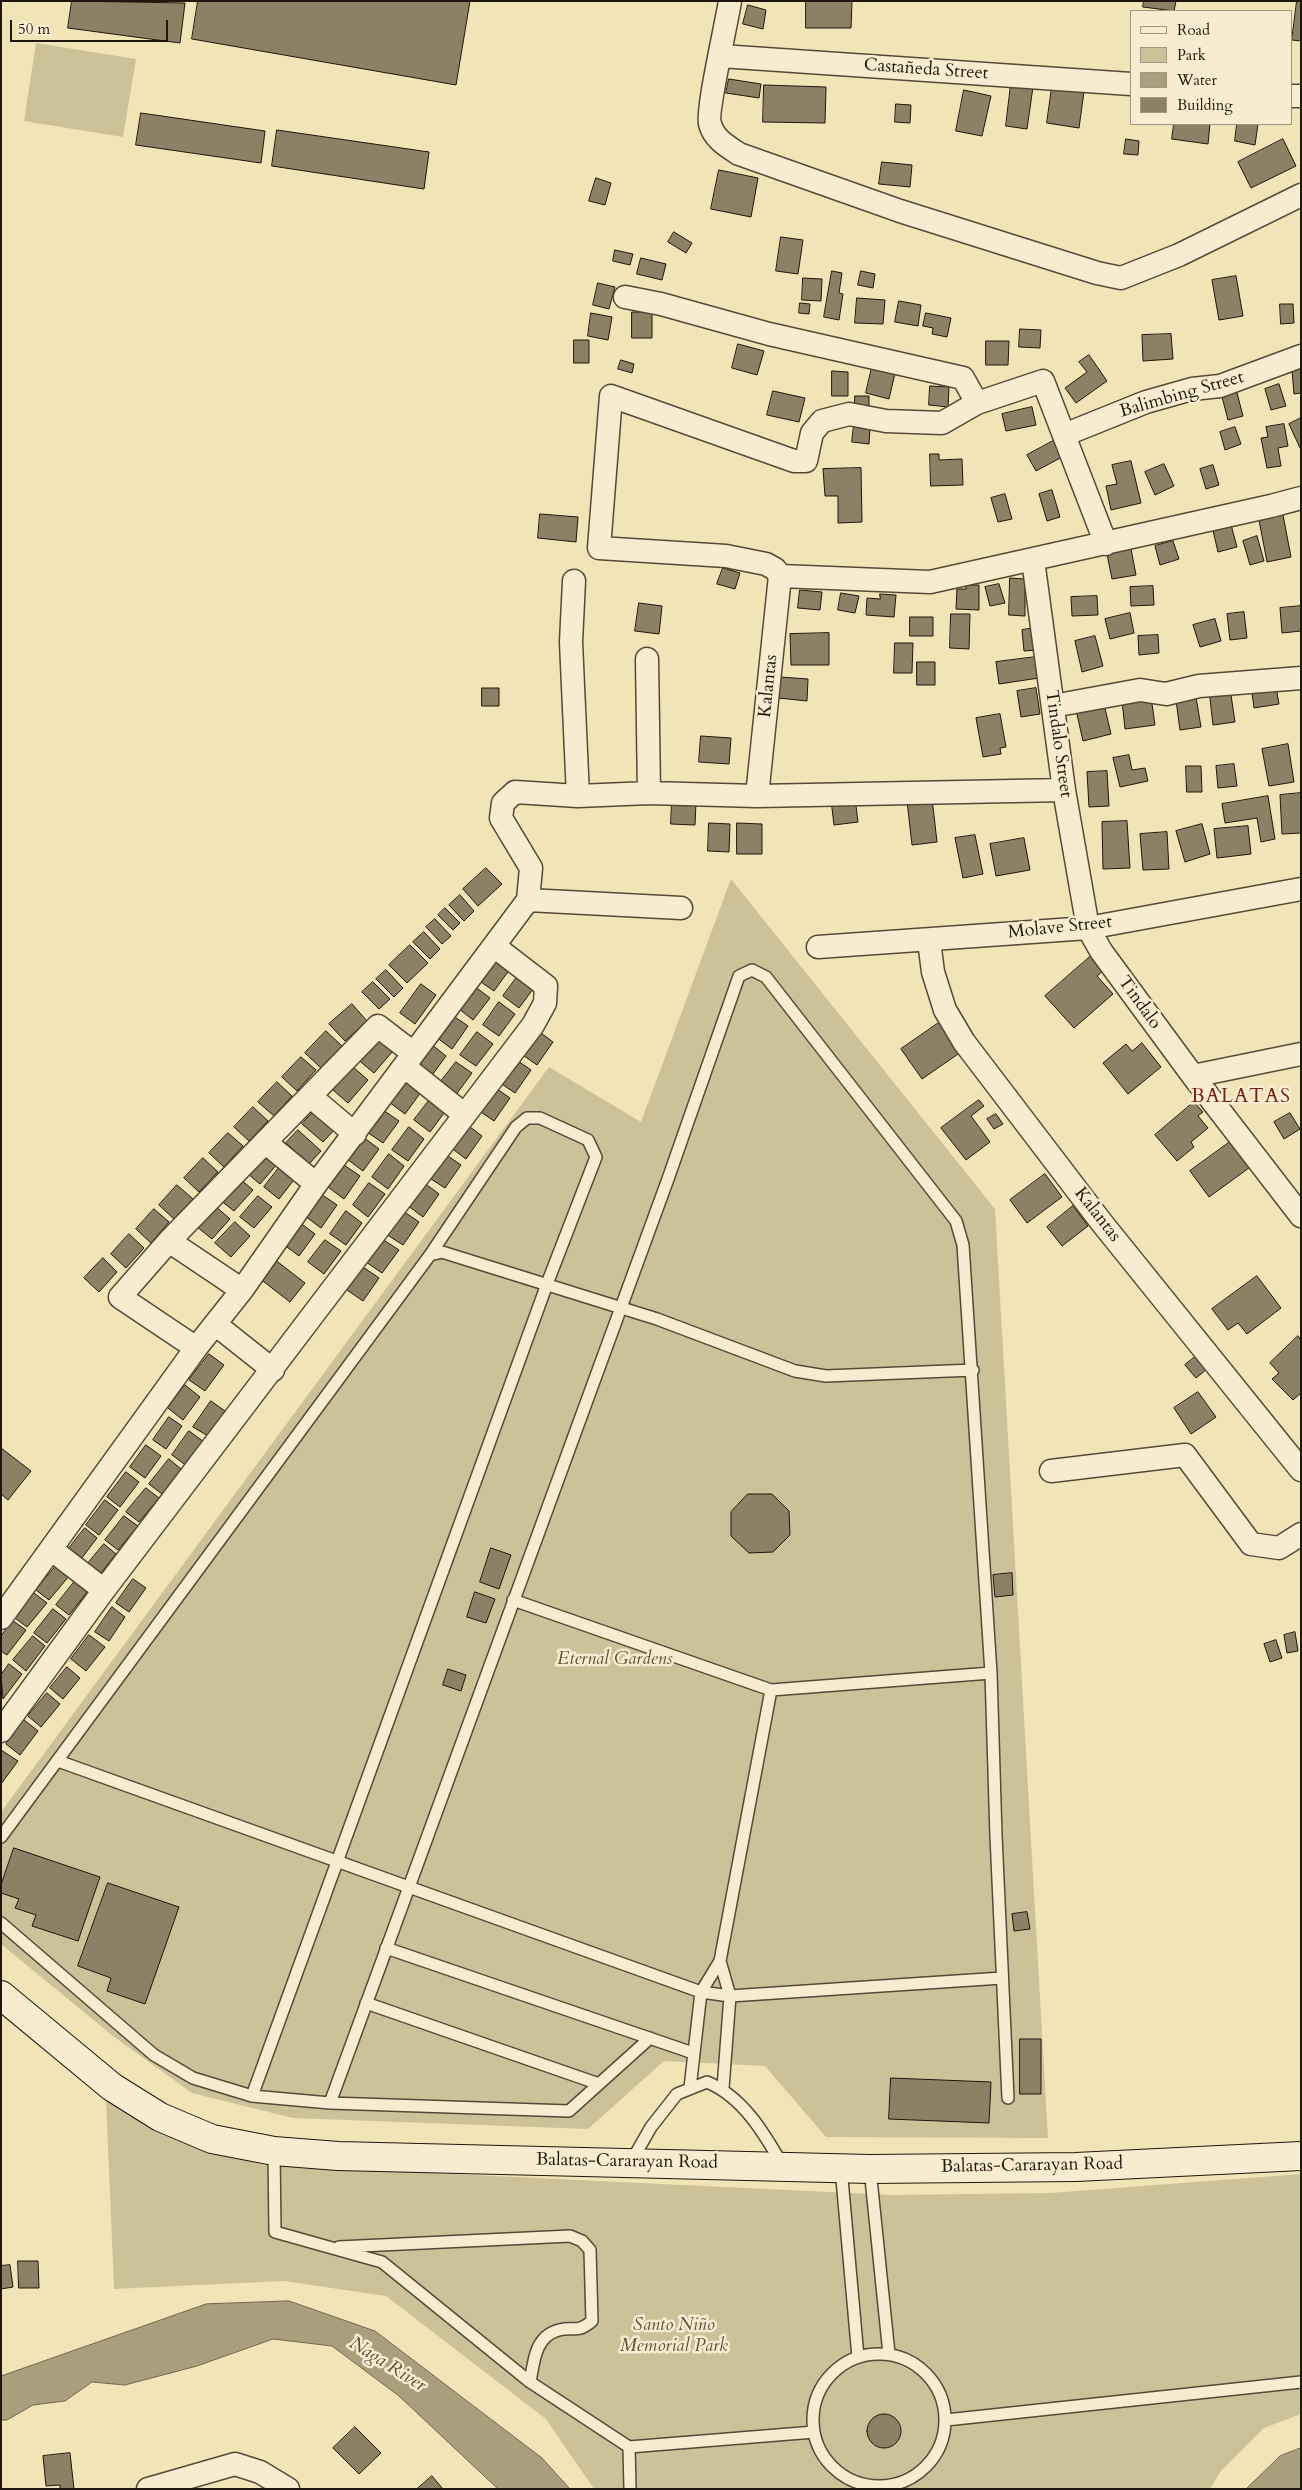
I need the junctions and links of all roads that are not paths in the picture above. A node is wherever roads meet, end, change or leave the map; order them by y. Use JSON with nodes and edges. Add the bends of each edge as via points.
{"nodes":[{"id":1,"x":730,"y":1,"type":"edge"},
{"id":2,"x":721,"y":56,"type":"junction"},
{"id":3,"x":1130,"y":84,"type":"edge"},
{"id":4,"x":1301,"y":194,"type":"edge"},
{"id":5,"x":625,"y":297,"type":"dead end"},
{"id":6,"x":1301,"y":356,"type":"edge"},
{"id":7,"x":978,"y":404,"type":"junction"},
{"id":8,"x":1064,"y":435,"type":"junction"},
{"id":9,"x":1301,"y":498,"type":"edge"},
{"id":10,"x":1106,"y":544,"type":"junction"},
{"id":11,"x":1032,"y":560,"type":"junction"},
{"id":12,"x":780,"y":576,"type":"junction"},
{"id":13,"x":574,"y":581,"type":"dead end"},
{"id":14,"x":647,"y":658,"type":"dead end"},
{"id":15,"x":1301,"y":678,"type":"edge"},
{"id":16,"x":1053,"y":706,"type":"junction"},
{"id":17,"x":1064,"y":790,"type":"junction"},
{"id":18,"x":649,"y":794,"type":"junction"},
{"id":19,"x":578,"y":796,"type":"junction"},
{"id":20,"x":757,"y":796,"type":"junction"},
{"id":21,"x":1301,"y":889,"type":"edge"},
{"id":22,"x":528,"y":900,"type":"junction"},
{"id":23,"x":681,"y":908,"type":"dead end"},
{"id":24,"x":1088,"y":928,"type":"junction"},
{"id":25,"x":930,"y":941,"type":"junction"},
{"id":26,"x":494,"y":946,"type":"junction"},
{"id":27,"x":818,"y":947,"type":"dead end"},
{"id":28,"x":1301,"y":1054,"type":"edge"},
{"id":29,"x":409,"y":1060,"type":"junction"},
{"id":30,"x":1193,"y":1076,"type":"junction"},
{"id":31,"x":310,"y":1096,"type":"junction"},
{"id":32,"x":465,"y":1114,"type":"junction"},
{"id":33,"x":355,"y":1134,"type":"junction"},
{"id":34,"x":265,"y":1142,"type":"junction"},
{"id":35,"x":316,"y":1184,"type":"junction"},
{"id":36,"x":1301,"y":1216,"type":"edge"},
{"id":37,"x":169,"y":1241,"type":"junction"},
{"id":38,"x":430,"y":1255,"type":"junction"},
{"id":39,"x":548,"y":1284,"type":"junction"},
{"id":40,"x":242,"y":1290,"type":"junction"},
{"id":41,"x":619,"y":1306,"type":"junction"},
{"id":42,"x":216,"y":1324,"type":"junction"},
{"id":43,"x":196,"y":1348,"type":"junction"},
{"id":44,"x":273,"y":1370,"type":"junction"},
{"id":45,"x":973,"y":1370,"type":"junction"},
{"id":46,"x":1301,"y":1470,"type":"edge"},
{"id":47,"x":1052,"y":1471,"type":"dead end"},
{"id":48,"x":1301,"y":1534,"type":"edge"},
{"id":49,"x":52,"y":1550,"type":"junction"},
{"id":50,"x":104,"y":1590,"type":"junction"},
{"id":51,"x":513,"y":1600,"type":"junction"},
{"id":52,"x":1,"y":1618,"type":"edge"},
{"id":53,"x":991,"y":1673,"type":"junction"},
{"id":54,"x":771,"y":1690,"type":"junction"},
{"id":55,"x":1,"y":1731,"type":"edge"},
{"id":56,"x":58,"y":1762,"type":"junction"},
{"id":57,"x":1,"y":1837,"type":"edge"},
{"id":58,"x":338,"y":1862,"type":"junction"},
{"id":59,"x":408,"y":1887,"type":"junction"},
{"id":60,"x":1,"y":1923,"type":"edge"},
{"id":61,"x":386,"y":1948,"type":"junction"},
{"id":62,"x":720,"y":1961,"type":"junction"},
{"id":63,"x":1002,"y":1978,"type":"junction"},
{"id":64,"x":701,"y":1992,"type":"junction"},
{"id":65,"x":1,"y":1995,"type":"edge"},
{"id":66,"x":730,"y":1996,"type":"junction"},
{"id":67,"x":366,"y":2002,"type":"junction"},
{"id":68,"x":650,"y":2038,"type":"junction"},
{"id":69,"x":693,"y":2053,"type":"junction"},
{"id":70,"x":599,"y":2084,"type":"junction"},
{"id":71,"x":690,"y":2088,"type":"junction"},
{"id":72,"x":723,"y":2088,"type":"junction"},
{"id":73,"x":252,"y":2096,"type":"junction"},
{"id":74,"x":1008,"y":2098,"type":"dead end"},
{"id":75,"x":330,"y":2103,"type":"junction"},
{"id":76,"x":274,"y":2151,"type":"junction"},
{"id":77,"x":1301,"y":2156,"type":"edge"},
{"id":78,"x":630,"y":2162,"type":"junction"},
{"id":79,"x":783,"y":2166,"type":"junction"},
{"id":80,"x":841,"y":2168,"type":"junction"},
{"id":81,"x":870,"y":2169,"type":"junction"},
{"id":82,"x":328,"y":2247,"type":"junction"},
{"id":83,"x":889,"y":2354,"type":"junction"},
{"id":84,"x":858,"y":2357,"type":"junction"},
{"id":85,"x":530,"y":2382,"type":"junction"},
{"id":86,"x":1301,"y":2382,"type":"edge"},
{"id":87,"x":946,"y":2420,"type":"junction"},
{"id":88,"x":814,"y":2432,"type":"junction"},
{"id":89,"x":629,"y":2447,"type":"junction"},
{"id":90,"x":210,"y":2480,"type":"edge"},
{"id":91,"x":885,"y":2487,"type":"edge"},
{"id":92,"x":148,"y":2489,"type":"edge"},
{"id":93,"x":288,"y":2489,"type":"edge"},
{"id":94,"x":630,"y":2489,"type":"edge"}],
"edges":[{"from":1,"to":2,"type":"street"},
{"from":2,"to":3,"type":"street","name":"Castañeda Street"},
{"from":2,"to":4,"type":"street","via":[[709,123],[718,140],[739,154],[900,212],[1097,273],[1121,278],[1179,255]]},
{"from":5,"to":7,"type":"street","via":[[963,378]]},
{"from":6,"to":8,"type":"street","name":"Balimbing Street","via":[[1220,386],[1192,389],[1146,402]]},
{"from":7,"to":8,"type":"street","via":[[1043,381]]},
{"from":7,"to":12,"type":"street","via":[[942,423],[886,421],[849,414],[822,421],[812,433],[806,461],[794,461],[611,396],[599,548],[726,556],[766,564]]},
{"from":8,"to":10,"type":"street"},
{"from":9,"to":10,"type":"street"},
{"from":10,"to":11,"type":"street"},
{"from":11,"to":12,"type":"street","via":[[930,582]]},
{"from":11,"to":16,"type":"street","name":"Tindalo Street"},
{"from":12,"to":20,"type":"street","name":"Kalantas"},
{"from":13,"to":19,"type":"street","via":[[571,642]]},
{"from":14,"to":18,"type":"street"},
{"from":15,"to":16,"type":"street","via":[[1198,686],[1166,694],[1140,690]]},
{"from":16,"to":17,"type":"street","name":"Tindalo Street"},
{"from":17,"to":20,"type":"street"},
{"from":17,"to":24,"type":"street","name":"Tindalo Street"},
{"from":18,"to":19,"type":"street"},
{"from":18,"to":20,"type":"street"},
{"from":19,"to":22,"type":"street","via":[[515,792],[503,803],[500,818],[531,868]]},
{"from":21,"to":24,"type":"street","name":"Molave Street"},
{"from":22,"to":23,"type":"street"},
{"from":22,"to":26,"type":"street"},
{"from":24,"to":25,"type":"street","name":"Molave Street"},
{"from":24,"to":30,"type":"street","name":"Tindalo","via":[[1101,951]]},
{"from":25,"to":27,"type":"street","name":"Molave Street"},
{"from":25,"to":46,"type":"street","name":"Kalantas","via":[[933,972],[945,1010],[964,1042],[1102,1223]]},
{"from":26,"to":29,"type":"street"},
{"from":26,"to":32,"type":"street","via":[[546,986],[545,1003],[533,1025]]},
{"from":28,"to":30,"type":"street"},
{"from":29,"to":31,"type":"street","via":[[378,1026]]},
{"from":29,"to":32,"type":"street"},
{"from":29,"to":33,"type":"street"},
{"from":30,"to":36,"type":"street"},
{"from":31,"to":33,"type":"street"},
{"from":31,"to":34,"type":"street"},
{"from":32,"to":44,"type":"street"},
{"from":33,"to":35,"type":"street"},
{"from":34,"to":35,"type":"street"},
{"from":34,"to":37,"type":"street"},
{"from":35,"to":40,"type":"street"},
{"from":37,"to":40,"type":"street"},
{"from":37,"to":43,"type":"street","via":[[120,1297]]},
{"from":38,"to":39,"type":"lane","via":[[442,1252]]},
{"from":38,"to":39,"type":"lane","via":[[516,1127],[527,1118],[540,1118],[588,1140],[596,1157]]},
{"from":38,"to":56,"type":"lane"},
{"from":39,"to":41,"type":"lane"},
{"from":39,"to":58,"type":"lane"},
{"from":40,"to":42,"type":"street"},
{"from":41,"to":45,"type":"lane","via":[[795,1371],[826,1376]]},
{"from":41,"to":45,"type":"lane","via":[[739,976],[752,970],[766,977],[956,1221],[963,1245]]},
{"from":41,"to":51,"type":"lane"},
{"from":42,"to":43,"type":"street"},
{"from":42,"to":44,"type":"street"},
{"from":43,"to":49,"type":"street"},
{"from":44,"to":50,"type":"street"},
{"from":45,"to":53,"type":"lane"},
{"from":47,"to":48,"type":"street","via":[[1185,1454],[1251,1544],[1279,1548]]},
{"from":49,"to":50,"type":"street"},
{"from":49,"to":52,"type":"street"},
{"from":50,"to":55,"type":"street"},
{"from":51,"to":54,"type":"lane"},
{"from":51,"to":59,"type":"lane"},
{"from":53,"to":54,"type":"lane"},
{"from":53,"to":63,"type":"lane"},
{"from":54,"to":62,"type":"lane"},
{"from":56,"to":57,"type":"lane"},
{"from":56,"to":58,"type":"lane"},
{"from":58,"to":59,"type":"lane"},
{"from":58,"to":73,"type":"lane"},
{"from":59,"to":61,"type":"lane"},
{"from":59,"to":64,"type":"lane"},
{"from":60,"to":73,"type":"lane","via":[[154,2055],[193,2078]]},
{"from":61,"to":67,"type":"lane"},
{"from":61,"to":68,"type":"lane"},
{"from":62,"to":64,"type":"lane"},
{"from":62,"to":66,"type":"lane"},
{"from":63,"to":66,"type":"lane"},
{"from":63,"to":74,"type":"lane"},
{"from":64,"to":66,"type":"lane"},
{"from":64,"to":69,"type":"lane"},
{"from":65,"to":76,"type":"main road","name":"Balatas-Cararayan Road","via":[[112,2087],[160,2117],[212,2140]]},
{"from":66,"to":72,"type":"lane"},
{"from":67,"to":70,"type":"lane"},
{"from":67,"to":75,"type":"lane"},
{"from":68,"to":69,"type":"lane"},
{"from":68,"to":70,"type":"lane"},
{"from":69,"to":71,"type":"lane"},
{"from":70,"to":75,"type":"lane","via":[[569,2111]]},
{"from":71,"to":72,"type":"lane","via":[[707,2082]]},
{"from":71,"to":78,"type":"lane","via":[[670,2100]]},
{"from":72,"to":79,"type":"lane","via":[[764,2132]]},
{"from":73,"to":75,"type":"lane"},
{"from":76,"to":78,"type":"main road","name":"Balatas-Cararayan Road","via":[[338,2156]]},
{"from":76,"to":82,"type":"lane","via":[[275,2232]]},
{"from":77,"to":81,"type":"main road","name":"Balatas-Cararayan Road","via":[[1076,2167]]},
{"from":78,"to":79,"type":"main road","name":"Balatas-Cararayan Road"},
{"from":79,"to":80,"type":"main road","name":"Balatas-Cararayan Road"},
{"from":80,"to":81,"type":"main road","name":"Balatas-Cararayan Road"},
{"from":80,"to":84,"type":"lane"},
{"from":81,"to":83,"type":"lane"},
{"from":82,"to":85,"type":"lane","via":[[382,2262]]},
{"from":82,"to":85,"type":"lane","via":[[570,2236],[582,2241],[590,2250],[592,2321],[581,2330],[560,2330],[546,2336],[537,2348]]},
{"from":83,"to":84,"type":"lane"},
{"from":83,"to":87,"type":"lane","via":[[911,2361],[930,2376],[942,2396]]},
{"from":84,"to":88,"type":"lane","via":[[837,2368],[822,2386],[814,2408]]},
{"from":85,"to":89,"type":"lane"},
{"from":86,"to":87,"type":"lane"},
{"from":87,"to":91,"type":"lane","via":[[943,2439],[930,2462],[904,2481]]},
{"from":88,"to":89,"type":"lane"},
{"from":88,"to":91,"type":"lane","via":[[820,2450],[847,2478]]},
{"from":89,"to":94,"type":"lane"},
{"from":90,"to":92,"type":"street"},
{"from":90,"to":93,"type":"street","via":[[235,2464],[260,2472]]}]}
